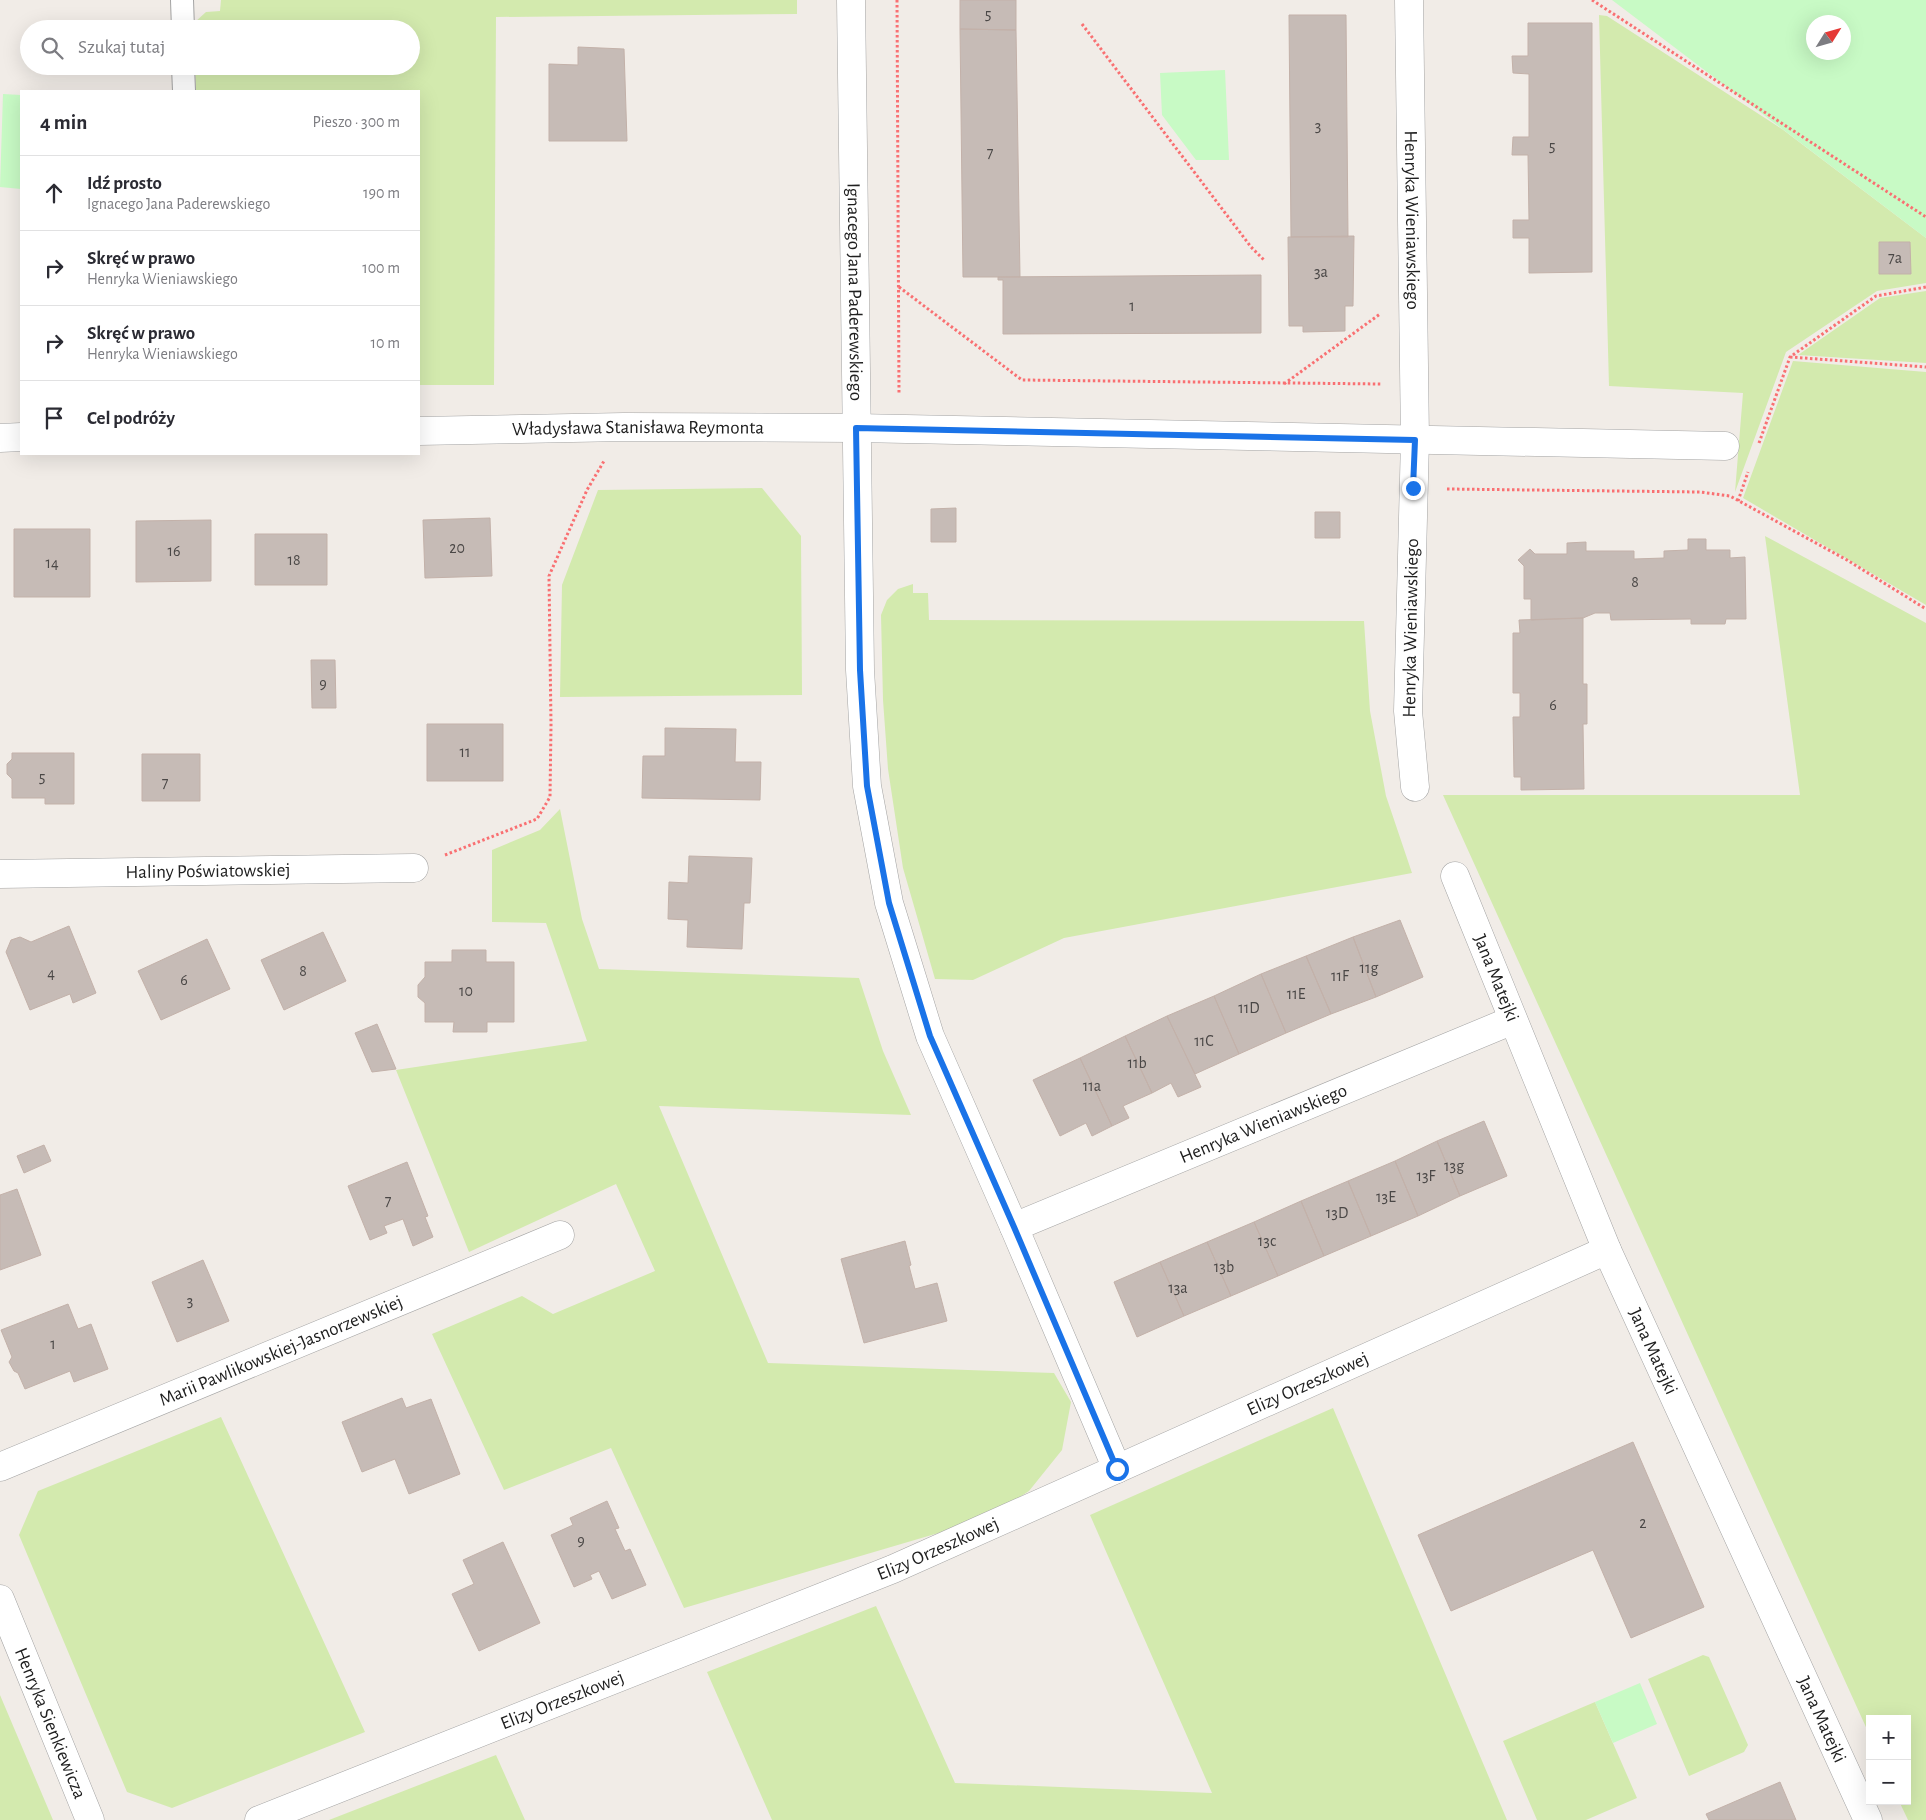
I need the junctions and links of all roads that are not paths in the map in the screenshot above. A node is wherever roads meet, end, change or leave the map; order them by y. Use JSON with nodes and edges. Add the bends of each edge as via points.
{"nodes":[{"id":1,"x":182,"y":0,"type":"edge"},
{"id":2,"x":851,"y":0,"type":"edge"},
{"id":3,"x":1409,"y":0,"type":"edge"},
{"id":4,"x":183,"y":20,"type":"edge"},
{"id":5,"x":183,"y":75,"type":"edge"},
{"id":6,"x":184,"y":90,"type":"edge"},
{"id":7,"x":856,"y":428,"type":"junction"},
{"id":8,"x":420,"y":431,"type":"edge"},
{"id":9,"x":20,"y":437,"type":"edge"},
{"id":10,"x":0,"y":438,"type":"edge"},
{"id":11,"x":1415,"y":440,"type":"junction"},
{"id":12,"x":1725,"y":446,"type":"dead end"},
{"id":13,"x":1415,"y":787,"type":"dead end"},
{"id":14,"x":414,"y":868,"type":"road end"},
{"id":15,"x":0,"y":874,"type":"edge"},
{"id":16,"x":1454,"y":876,"type":"dead end"},
{"id":17,"x":1513,"y":1020,"type":"junction"},
{"id":18,"x":1014,"y":1227,"type":"junction"},
{"id":19,"x":560,"y":1234,"type":"dead end"},
{"id":20,"x":1607,"y":1250,"type":"junction"},
{"id":21,"x":0,"y":1466,"type":"edge"},
{"id":22,"x":1117,"y":1469,"type":"junction"},
{"id":23,"x":0,"y":1599,"type":"edge"},
{"id":24,"x":90,"y":1820,"type":"edge"},
{"id":25,"x":259,"y":1820,"type":"edge"},
{"id":26,"x":1868,"y":1820,"type":"edge"}],
"edges":[{"from":1,"to":4,"type":"lane"},
{"from":2,"to":7,"type":"street","name":"Ignacego Jana Paderewskiego"},
{"from":3,"to":11,"type":"street","name":"Henryka Wieniawskiego"},
{"from":5,"to":6,"type":"lane"},
{"from":7,"to":8,"type":"street","name":"Władysława Stanisława Reymonta","via":[[624,427]]},
{"from":7,"to":11,"type":"street"},
{"from":7,"to":18,"type":"street","name":"Ignacego Jana Paderewskiego","via":[[860,670],[867,786],[889,903],[930,1036]]},
{"from":9,"to":10,"type":"street"},
{"from":11,"to":12,"type":"street"},
{"from":11,"to":13,"type":"street","name":"Henryka Wieniawskiego","via":[[1408,711]]},
{"from":14,"to":15,"type":"street","name":"Haliny Poświatowskiej"},
{"from":16,"to":17,"type":"street","name":"Jana Matejki"},
{"from":17,"to":18,"type":"street","name":"Henryka Wieniawskiego"},
{"from":17,"to":20,"type":"street","name":"Jana Matejki"},
{"from":18,"to":22,"type":"street","name":"Ignacego Jana Paderewskiego"},
{"from":19,"to":21,"type":"street","name":"Marii Pawlikowskiej-Jasnorzewskiej"},
{"from":20,"to":22,"type":"street","name":"Elizy Orzeszkowej"},
{"from":20,"to":26,"type":"street","name":"Jana Matejki"},
{"from":22,"to":25,"type":"street","name":"Elizy Orzeszkowej","via":[[893,1569]]},
{"from":23,"to":24,"type":"street","name":"Henryka Sienkiewicza"}]}
